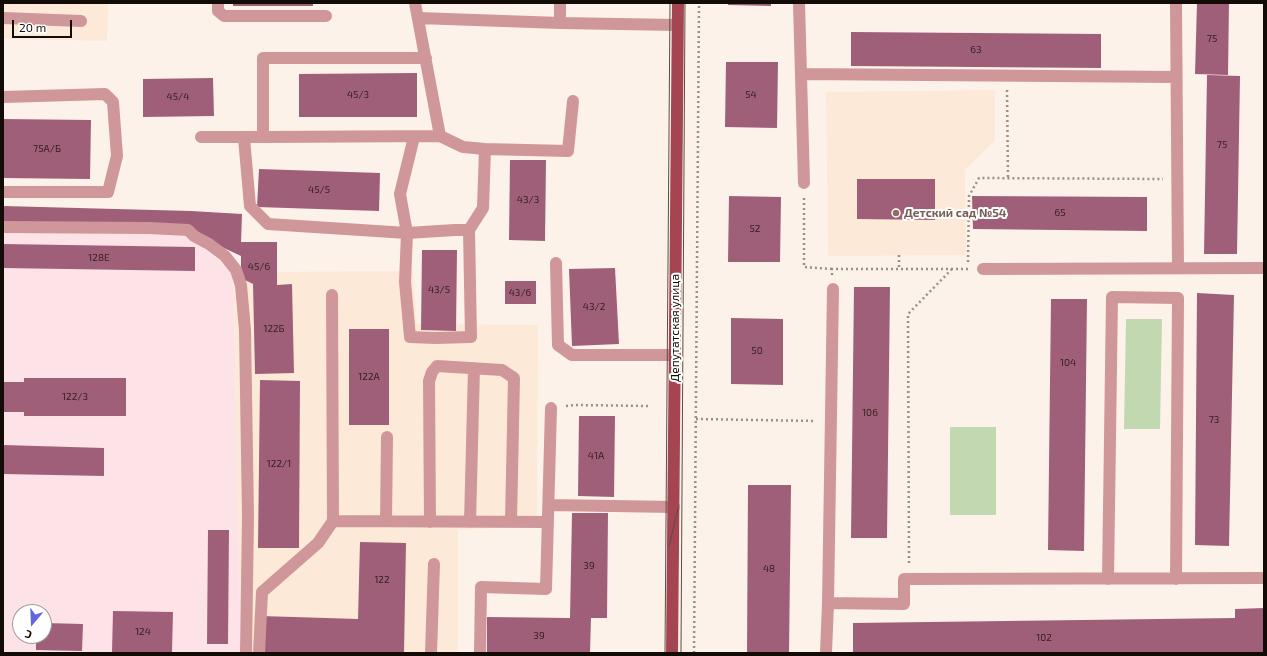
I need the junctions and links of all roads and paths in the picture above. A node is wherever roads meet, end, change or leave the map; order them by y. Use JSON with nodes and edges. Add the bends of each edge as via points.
{"nodes":[{"id":1,"x":218,"y":3,"type":"edge"},
{"id":2,"x":415,"y":3,"type":"edge"},
{"id":3,"x":560,"y":3,"type":"edge"},
{"id":4,"x":678,"y":3,"type":"edge"},
{"id":5,"x":699,"y":3,"type":"edge"},
{"id":6,"x":799,"y":3,"type":"edge"},
{"id":7,"x":1176,"y":3,"type":"edge"},
{"id":8,"x":326,"y":16,"type":"dead end"},
{"id":9,"x":3,"y":18,"type":"edge"},
{"id":10,"x":418,"y":18,"type":"junction"},
{"id":11,"x":81,"y":21,"type":"dead end"},
{"id":12,"x":560,"y":23,"type":"junction"},
{"id":13,"x":678,"y":25,"type":"junction"},
{"id":14,"x":426,"y":58,"type":"junction"},
{"id":15,"x":801,"y":74,"type":"junction"},
{"id":16,"x":1007,"y":76,"type":"junction"},
{"id":17,"x":1176,"y":77,"type":"junction"},
{"id":18,"x":3,"y":97,"type":"edge"},
{"id":19,"x":573,"y":101,"type":"dead end"},
{"id":20,"x":414,"y":136,"type":"junction"},
{"id":21,"x":440,"y":136,"type":"junction"},
{"id":22,"x":262,"y":137,"type":"junction"},
{"id":23,"x":200,"y":138,"type":"dead end"},
{"id":24,"x":244,"y":138,"type":"junction"},
{"id":25,"x":486,"y":149,"type":"junction"},
{"id":26,"x":1008,"y":178,"type":"junction"},
{"id":27,"x":1177,"y":179,"type":"junction"},
{"id":28,"x":804,"y":183,"type":"joint"},
{"id":29,"x":3,"y":192,"type":"edge"},
{"id":30,"x":3,"y":227,"type":"edge"},
{"id":31,"x":469,"y":230,"type":"junction"},
{"id":32,"x":407,"y":233,"type":"junction"},
{"id":33,"x":899,"y":255,"type":"dead end"},
{"id":34,"x":556,"y":263,"type":"dead end"},
{"id":35,"x":1178,"y":268,"type":"junction"},
{"id":36,"x":1264,"y":268,"type":"edge"},
{"id":37,"x":832,"y":269,"type":"junction"},
{"id":38,"x":899,"y":269,"type":"junction"},
{"id":39,"x":952,"y":269,"type":"junction"},
{"id":40,"x":968,"y":269,"type":"junction"},
{"id":41,"x":983,"y":269,"type":"joint"},
{"id":42,"x":833,"y":289,"type":"joint"},
{"id":43,"x":332,"y":295,"type":"dead end"},
{"id":44,"x":675,"y":355,"type":"junction"},
{"id":45,"x":474,"y":368,"type":"junction"},
{"id":46,"x":649,"y":406,"type":"dead end"},
{"id":47,"x":552,"y":408,"type":"joint"},
{"id":48,"x":696,"y":418,"type":"junction"},
{"id":49,"x":831,"y":421,"type":"junction"},
{"id":50,"x":387,"y":437,"type":"dead end"},
{"id":51,"x":549,"y":505,"type":"junction"},
{"id":52,"x":674,"y":507,"type":"junction"},
{"id":53,"x":333,"y":521,"type":"junction"},
{"id":54,"x":386,"y":521,"type":"junction"},
{"id":55,"x":511,"y":521,"type":"junction"},
{"id":56,"x":430,"y":522,"type":"junction"},
{"id":57,"x":470,"y":522,"type":"junction"},
{"id":58,"x":548,"y":522,"type":"junction"},
{"id":59,"x":434,"y":564,"type":"dead end"},
{"id":60,"x":1264,"y":578,"type":"edge"},
{"id":61,"x":1108,"y":579,"type":"junction"},
{"id":62,"x":1176,"y":579,"type":"junction"},
{"id":63,"x":909,"y":580,"type":"junction"},
{"id":64,"x":828,"y":603,"type":"junction"},
{"id":65,"x":246,"y":653,"type":"edge"},
{"id":66,"x":259,"y":653,"type":"edge"},
{"id":67,"x":431,"y":653,"type":"edge"},
{"id":68,"x":480,"y":653,"type":"edge"},
{"id":69,"x":672,"y":653,"type":"edge"},
{"id":70,"x":694,"y":653,"type":"edge"},
{"id":71,"x":826,"y":653,"type":"edge"}],
"edges":[{"from":1,"to":8,"type":"lane","via":[[218,11],[224,16]]},
{"from":2,"to":10,"type":"lane"},
{"from":3,"to":12,"type":"lane"},
{"from":4,"to":13,"type":"main road","name":"Депутатская улица"},
{"from":5,"to":48,"type":"path"},
{"from":6,"to":15,"type":"lane"},
{"from":7,"to":17,"type":"lane"},
{"from":9,"to":11,"type":"lane"},
{"from":10,"to":12,"type":"lane"},
{"from":10,"to":14,"type":"lane"},
{"from":12,"to":13,"type":"lane"},
{"from":13,"to":44,"type":"main road","name":"Депутатская улица"},
{"from":14,"to":21,"type":"lane"},
{"from":14,"to":22,"type":"lane","via":[[263,58]]},
{"from":15,"to":16,"type":"lane"},
{"from":15,"to":28,"type":"lane"},
{"from":16,"to":17,"type":"lane"},
{"from":16,"to":26,"type":"path"},
{"from":17,"to":27,"type":"lane"},
{"from":18,"to":29,"type":"lane","via":[[105,94],[113,102],[117,156],[108,192]]},
{"from":19,"to":25,"type":"lane","via":[[568,151]]},
{"from":20,"to":21,"type":"lane"},
{"from":20,"to":22,"type":"lane"},
{"from":20,"to":32,"type":"lane","via":[[400,194]]},
{"from":21,"to":25,"type":"lane","via":[[463,147]]},
{"from":22,"to":24,"type":"lane"},
{"from":23,"to":24,"type":"lane"},
{"from":24,"to":32,"type":"lane","via":[[250,206],[268,224]]},
{"from":25,"to":31,"type":"lane","via":[[483,208]]},
{"from":26,"to":27,"type":"path"},
{"from":26,"to":40,"type":"path","via":[[979,178],[969,196]]},
{"from":27,"to":35,"type":"lane"},
{"from":28,"to":37,"type":"path","via":[[804,267]]},
{"from":30,"to":65,"type":"lane","via":[[188,230],[225,256],[236,270],[241,285],[245,338],[248,516]]},
{"from":31,"to":32,"type":"lane"},
{"from":31,"to":32,"type":"lane","via":[[471,337],[410,336],[405,282]]},
{"from":33,"to":38,"type":"path"},
{"from":34,"to":44,"type":"lane","via":[[558,345],[572,355]]},
{"from":35,"to":36,"type":"lane"},
{"from":35,"to":41,"type":"lane"},
{"from":37,"to":38,"type":"path"},
{"from":37,"to":42,"type":"path"},
{"from":38,"to":39,"type":"path"},
{"from":39,"to":40,"type":"path"},
{"from":39,"to":63,"type":"path","via":[[908,314]]},
{"from":40,"to":41,"type":"path"},
{"from":42,"to":49,"type":"lane"},
{"from":43,"to":53,"type":"lane"},
{"from":44,"to":52,"type":"main road","name":"Депутатская улица"},
{"from":45,"to":55,"type":"lane","via":[[502,370],[514,378]]},
{"from":45,"to":56,"type":"lane","via":[[436,366],[429,381]]},
{"from":45,"to":57,"type":"lane"},
{"from":46,"to":47,"type":"path","via":[[576,405]]},
{"from":47,"to":51,"type":"lane"},
{"from":48,"to":49,"type":"path"},
{"from":48,"to":70,"type":"path"},
{"from":49,"to":64,"type":"lane"},
{"from":50,"to":54,"type":"lane"},
{"from":51,"to":52,"type":"lane"},
{"from":51,"to":58,"type":"lane"},
{"from":52,"to":69,"type":"main road","name":"Депутатская улица"},
{"from":53,"to":54,"type":"lane"},
{"from":53,"to":66,"type":"lane","via":[[318,543],[262,592]]},
{"from":54,"to":56,"type":"lane"},
{"from":55,"to":57,"type":"lane"},
{"from":55,"to":58,"type":"lane"},
{"from":56,"to":57,"type":"lane"},
{"from":58,"to":68,"type":"lane","via":[[546,589],[481,587]]},
{"from":59,"to":67,"type":"lane"},
{"from":60,"to":62,"type":"lane"},
{"from":61,"to":62,"type":"lane"},
{"from":61,"to":62,"type":"lane","via":[[1112,297],[1178,298]]},
{"from":61,"to":63,"type":"lane"},
{"from":63,"to":64,"type":"lane","via":[[904,579],[904,604]]},
{"from":64,"to":71,"type":"lane"}]}
